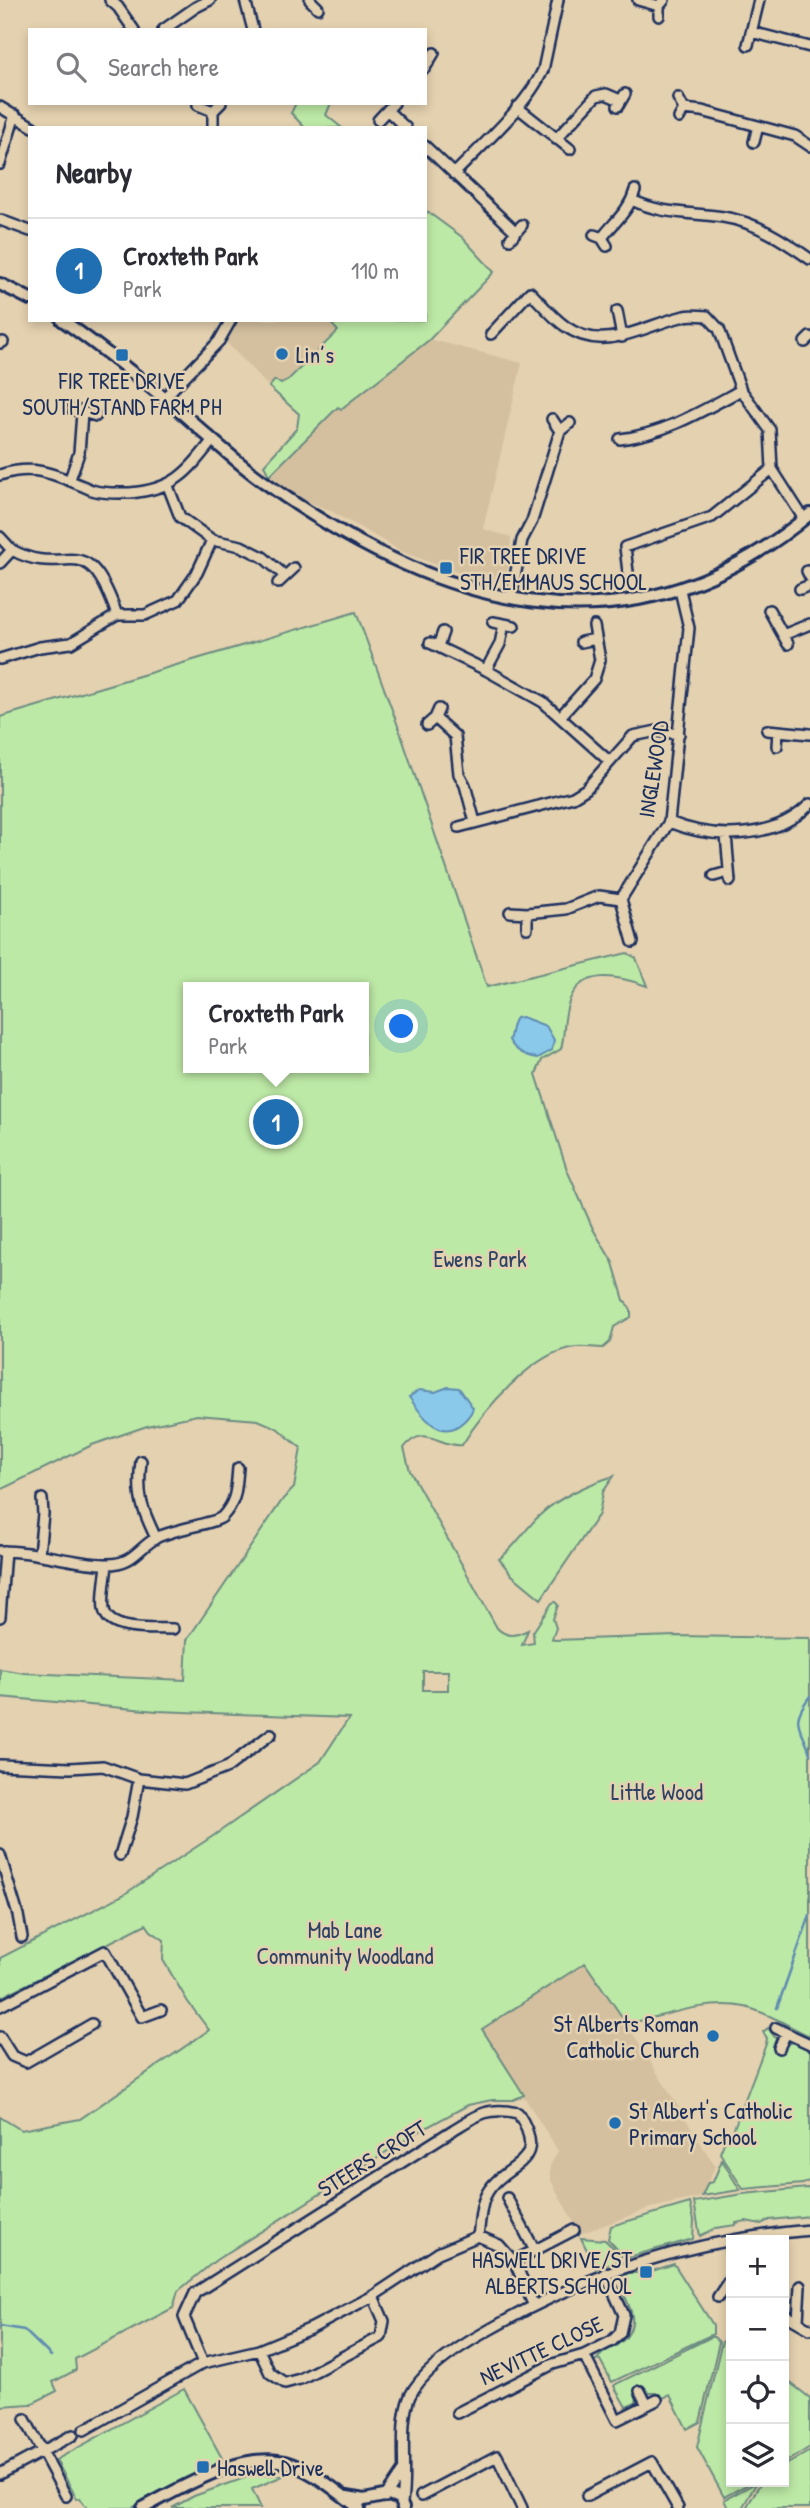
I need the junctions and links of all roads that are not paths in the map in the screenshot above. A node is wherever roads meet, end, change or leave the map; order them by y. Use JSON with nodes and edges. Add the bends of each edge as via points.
{"nodes":[{"id":1,"x":110,"y":0,"type":"edge"},
{"id":2,"x":210,"y":0,"type":"edge"},
{"id":3,"x":245,"y":0,"type":"edge"},
{"id":4,"x":310,"y":0,"type":"edge"},
{"id":5,"x":558,"y":0,"type":"edge"},
{"id":6,"x":638,"y":0,"type":"edge"},
{"id":7,"x":759,"y":0,"type":"edge"},
{"id":8,"x":661,"y":7,"type":"edge"},
{"id":9,"x":318,"y":8,"type":"dead end"},
{"id":10,"x":133,"y":28,"type":"edge"},
{"id":11,"x":166,"y":28,"type":"edge"},
{"id":12,"x":252,"y":28,"type":"edge"},
{"id":13,"x":751,"y":32,"type":"junction"},
{"id":14,"x":748,"y":45,"type":"dead end"},
{"id":15,"x":810,"y":47,"type":"edge"},
{"id":16,"x":434,"y":51,"type":"dead end"},
{"id":17,"x":427,"y":64,"type":"edge"},
{"id":18,"x":678,"y":99,"type":"dead end"},
{"id":19,"x":621,"y":100,"type":"dead end"},
{"id":20,"x":198,"y":105,"type":"edge"},
{"id":21,"x":219,"y":105,"type":"edge"},
{"id":22,"x":0,"y":107,"type":"edge"},
{"id":23,"x":391,"y":107,"type":"edge"},
{"id":24,"x":517,"y":107,"type":"junction"},
{"id":25,"x":684,"y":109,"type":"junction"},
{"id":26,"x":213,"y":111,"type":"junction"},
{"id":27,"x":15,"y":115,"type":"junction"},
{"id":28,"x":679,"y":118,"type":"dead end"},
{"id":29,"x":378,"y":120,"type":"dead end"},
{"id":30,"x":32,"y":126,"type":"edge"},
{"id":31,"x":213,"y":126,"type":"edge"},
{"id":32,"x":405,"y":126,"type":"edge"},
{"id":33,"x":758,"y":126,"type":"junction"},
{"id":34,"x":556,"y":139,"type":"junction"},
{"id":35,"x":754,"y":142,"type":"dead end"},
{"id":36,"x":810,"y":146,"type":"edge"},
{"id":37,"x":427,"y":148,"type":"edge"},
{"id":38,"x":570,"y":149,"type":"dead end"},
{"id":39,"x":0,"y":164,"type":"edge"},
{"id":40,"x":454,"y":174,"type":"junction"},
{"id":41,"x":635,"y":190,"type":"dead end"},
{"id":42,"x":632,"y":200,"type":"junction"},
{"id":43,"x":0,"y":220,"type":"edge"},
{"id":44,"x":28,"y":229,"type":"edge"},
{"id":45,"x":516,"y":232,"type":"dead end"},
{"id":46,"x":601,"y":240,"type":"dead end"},
{"id":47,"x":810,"y":259,"type":"edge"},
{"id":48,"x":0,"y":284,"type":"edge"},
{"id":49,"x":28,"y":298,"type":"edge"},
{"id":50,"x":617,"y":311,"type":"dead end"},
{"id":51,"x":65,"y":322,"type":"edge"},
{"id":52,"x":230,"y":322,"type":"edge"},
{"id":53,"x":491,"y":334,"type":"dead end"},
{"id":54,"x":622,"y":337,"type":"junction"},
{"id":55,"x":741,"y":390,"type":"junction"},
{"id":56,"x":164,"y":398,"type":"junction"},
{"id":57,"x":72,"y":409,"type":"dead end"},
{"id":58,"x":82,"y":413,"type":"junction"},
{"id":59,"x":96,"y":416,"type":"dead end"},
{"id":60,"x":552,"y":419,"type":"dead end"},
{"id":61,"x":569,"y":423,"type":"dead end"},
{"id":62,"x":560,"y":431,"type":"junction"},
{"id":63,"x":620,"y":439,"type":"dead end"},
{"id":64,"x":212,"y":441,"type":"junction"},
{"id":65,"x":772,"y":468,"type":"junction"},
{"id":66,"x":0,"y":474,"type":"edge"},
{"id":67,"x":69,"y":479,"type":"junction"},
{"id":68,"x":167,"y":486,"type":"junction"},
{"id":69,"x":807,"y":517,"type":"edge"},
{"id":70,"x":0,"y":537,"type":"edge"},
{"id":71,"x":212,"y":540,"type":"junction"},
{"id":72,"x":12,"y":550,"type":"junction"},
{"id":73,"x":0,"y":563,"type":"edge"},
{"id":74,"x":293,"y":568,"type":"dead end"},
{"id":75,"x":628,"y":572,"type":"dead end"},
{"id":76,"x":810,"y":585,"type":"edge"},
{"id":77,"x":800,"y":589,"type":"dead end"},
{"id":78,"x":681,"y":590,"type":"junction"},
{"id":79,"x":511,"y":598,"type":"junction"},
{"id":80,"x":769,"y":610,"type":"dead end"},
{"id":81,"x":117,"y":615,"type":"junction"},
{"id":82,"x":493,"y":622,"type":"dead end"},
{"id":83,"x":810,"y":624,"type":"edge"},
{"id":84,"x":594,"y":626,"type":"dead end"},
{"id":85,"x":443,"y":632,"type":"dead end"},
{"id":86,"x":596,"y":639,"type":"junction"},
{"id":87,"x":581,"y":642,"type":"dead end"},
{"id":88,"x":0,"y":659,"type":"edge"},
{"id":89,"x":486,"y":670,"type":"junction"},
{"id":90,"x":434,"y":717,"type":"dead end"},
{"id":91,"x":560,"y":717,"type":"junction"},
{"id":92,"x":767,"y":730,"type":"dead end"},
{"id":93,"x":779,"y":731,"type":"junction"},
{"id":94,"x":679,"y":734,"type":"junction"},
{"id":95,"x":810,"y":734,"type":"edge"},
{"id":96,"x":777,"y":746,"type":"dead end"},
{"id":97,"x":609,"y":761,"type":"junction"},
{"id":98,"x":810,"y":804,"type":"edge"},
{"id":99,"x":475,"y":822,"type":"junction"},
{"id":100,"x":669,"y":822,"type":"junction"},
{"id":101,"x":459,"y":827,"type":"dead end"},
{"id":102,"x":726,"y":835,"type":"junction"},
{"id":103,"x":714,"y":876,"type":"dead end"},
{"id":104,"x":621,"y":899,"type":"junction"},
{"id":105,"x":509,"y":912,"type":"dead end"},
{"id":106,"x":527,"y":913,"type":"junction"},
{"id":107,"x":527,"y":928,"type":"dead end"},
{"id":108,"x":633,"y":942,"type":"dead end"},
{"id":109,"x":141,"y":1461,"type":"dead end"},
{"id":110,"x":239,"y":1468,"type":"dead end"},
{"id":111,"x":42,"y":1499,"type":"dead end"},
{"id":112,"x":156,"y":1538,"type":"junction"},
{"id":113,"x":3,"y":1551,"type":"edge"},
{"id":114,"x":39,"y":1554,"type":"junction"},
{"id":115,"x":107,"y":1564,"type":"junction"},
{"id":116,"x":0,"y":1618,"type":"edge"},
{"id":117,"x":173,"y":1629,"type":"dead end"},
{"id":118,"x":271,"y":1734,"type":"dead end"},
{"id":119,"x":0,"y":1765,"type":"edge"},
{"id":120,"x":139,"y":1779,"type":"junction"},
{"id":121,"x":0,"y":1855,"type":"edge"},
{"id":122,"x":120,"y":1855,"type":"dead end"},
{"id":123,"x":22,"y":1937,"type":"dead end"},
{"id":124,"x":0,"y":2006,"type":"edge"},
{"id":125,"x":161,"y":2010,"type":"dead end"},
{"id":126,"x":92,"y":2024,"type":"dead end"},
{"id":127,"x":776,"y":2028,"type":"dead end"},
{"id":128,"x":786,"y":2033,"type":"junction"},
{"id":129,"x":0,"y":2038,"type":"edge"},
{"id":130,"x":810,"y":2044,"type":"edge"},
{"id":131,"x":779,"y":2048,"type":"dead end"},
{"id":132,"x":507,"y":2198,"type":"dead end"},
{"id":133,"x":574,"y":2230,"type":"dead end"},
{"id":134,"x":810,"y":2230,"type":"edge"},
{"id":135,"x":478,"y":2236,"type":"junction"},
{"id":136,"x":534,"y":2249,"type":"junction"},
{"id":137,"x":513,"y":2261,"type":"junction"},
{"id":138,"x":605,"y":2273,"type":"junction"},
{"id":139,"x":726,"y":2281,"type":"edge"},
{"id":140,"x":800,"y":2286,"type":"dead end"},
{"id":141,"x":373,"y":2296,"type":"junction"},
{"id":142,"x":718,"y":2297,"type":"dead end"},
{"id":143,"x":533,"y":2304,"type":"junction"},
{"id":144,"x":789,"y":2316,"type":"edge"},
{"id":145,"x":798,"y":2321,"type":"junction"},
{"id":146,"x":810,"y":2329,"type":"edge"},
{"id":147,"x":259,"y":2350,"type":"junction"},
{"id":148,"x":584,"y":2355,"type":"junction"},
{"id":149,"x":203,"y":2363,"type":"junction"},
{"id":150,"x":640,"y":2391,"type":"dead end"},
{"id":151,"x":657,"y":2400,"type":"dead end"},
{"id":152,"x":647,"y":2405,"type":"junction"},
{"id":153,"x":457,"y":2413,"type":"dead end"},
{"id":154,"x":25,"y":2419,"type":"dead end"},
{"id":155,"x":85,"y":2430,"type":"dead end"},
{"id":156,"x":74,"y":2435,"type":"dead end"},
{"id":157,"x":43,"y":2451,"type":"junction"},
{"id":158,"x":403,"y":2470,"type":"junction"},
{"id":159,"x":0,"y":2474,"type":"edge"},
{"id":160,"x":66,"y":2496,"type":"dead end"},
{"id":161,"x":344,"y":2496,"type":"junction"},
{"id":162,"x":421,"y":2496,"type":"dead end"},
{"id":163,"x":587,"y":2496,"type":"dead end"},
{"id":164,"x":382,"y":2501,"type":"edge"},
{"id":165,"x":403,"y":2506,"type":"edge"},
{"id":166,"x":143,"y":2508,"type":"edge"},
{"id":167,"x":359,"y":2508,"type":"edge"},
{"id":168,"x":522,"y":2508,"type":"edge"},
{"id":169,"x":678,"y":2508,"type":"edge"}],
"edges":[{"from":1,"to":10,"type":"street"},
{"from":2,"to":11,"type":"street"},
{"from":3,"to":12,"type":"street"},
{"from":4,"to":9,"type":"street"},
{"from":5,"to":24,"type":"street","via":[[543,70]]},
{"from":6,"to":8,"type":"street"},
{"from":7,"to":13,"type":"street"},
{"from":13,"to":14,"type":"street"},
{"from":13,"to":15,"type":"street"},
{"from":16,"to":17,"type":"street"},
{"from":18,"to":25,"type":"street"},
{"from":19,"to":34,"type":"street","via":[[606,94],[596,96]]},
{"from":20,"to":26,"type":"street"},
{"from":21,"to":26,"type":"street"},
{"from":22,"to":27,"type":"street"},
{"from":23,"to":29,"type":"street"},
{"from":23,"to":32,"type":"street"},
{"from":24,"to":34,"type":"street"},
{"from":24,"to":40,"type":"street"},
{"from":25,"to":28,"type":"street"},
{"from":25,"to":33,"type":"street"},
{"from":26,"to":31,"type":"street"},
{"from":27,"to":30,"type":"street"},
{"from":27,"to":39,"type":"street"},
{"from":33,"to":35,"type":"street"},
{"from":33,"to":36,"type":"street","via":[[795,136]]},
{"from":34,"to":38,"type":"street"},
{"from":37,"to":40,"type":"street"},
{"from":40,"to":45,"type":"street"},
{"from":41,"to":42,"type":"street"},
{"from":42,"to":46,"type":"street"},
{"from":42,"to":47,"type":"street","via":[[667,213],[724,217],[772,232]]},
{"from":43,"to":44,"type":"street"},
{"from":48,"to":49,"type":"street"},
{"from":50,"to":54,"type":"street"},
{"from":51,"to":56,"type":"street"},
{"from":52,"to":56,"type":"street","via":[[219,341]]},
{"from":53,"to":54,"type":"street","via":[[530,292],[566,327],[593,337]]},
{"from":54,"to":55,"type":"street","via":[[687,315],[707,316],[719,329]]},
{"from":55,"to":63,"type":"street","via":[[683,421],[644,436]]},
{"from":55,"to":65,"type":"street","via":[[770,430]]},
{"from":56,"to":64,"type":"street"},
{"from":57,"to":58,"type":"street"},
{"from":58,"to":59,"type":"street"},
{"from":58,"to":67,"type":"street","via":[[79,453]]},
{"from":60,"to":62,"type":"street"},
{"from":61,"to":62,"type":"street"},
{"from":62,"to":79,"type":"street","via":[[522,540]]},
{"from":64,"to":68,"type":"street","via":[[187,471]]},
{"from":64,"to":79,"type":"street","via":[[292,501],[375,552],[452,584]]},
{"from":65,"to":69,"type":"street"},
{"from":65,"to":75,"type":"street","via":[[712,517],[625,547]]},
{"from":66,"to":67,"type":"street","via":[[40,470]]},
{"from":67,"to":68,"type":"street","via":[[96,492]]},
{"from":68,"to":71,"type":"street","via":[[180,517]]},
{"from":69,"to":78,"type":"street","via":[[760,552]]},
{"from":70,"to":72,"type":"street"},
{"from":71,"to":74,"type":"street","via":[[263,557],[281,579]]},
{"from":71,"to":81,"type":"street","via":[[178,600],[145,615]]},
{"from":72,"to":73,"type":"street"},
{"from":72,"to":81,"type":"street","via":[[42,560],[70,558],[91,565],[108,589]]},
{"from":76,"to":77,"type":"street"},
{"from":78,"to":79,"type":"street","via":[[593,605]]},
{"from":78,"to":94,"type":"street","name":"INGLEWOOD","via":[[689,628]]},
{"from":80,"to":83,"type":"street","via":[[785,640]]},
{"from":81,"to":88,"type":"street","via":[[71,643]]},
{"from":82,"to":89,"type":"street","via":[[509,625]]},
{"from":84,"to":86,"type":"street"},
{"from":85,"to":89,"type":"street","via":[[434,645]]},
{"from":86,"to":87,"type":"street"},
{"from":86,"to":91,"type":"street","via":[[600,660],[594,679]]},
{"from":89,"to":91,"type":"street","via":[[543,702]]},
{"from":90,"to":99,"type":"street","via":[[455,736],[459,774]]},
{"from":91,"to":97,"type":"street"},
{"from":92,"to":93,"type":"street"},
{"from":93,"to":95,"type":"street"},
{"from":93,"to":96,"type":"street"},
{"from":94,"to":97,"type":"street","via":[[633,736]]},
{"from":94,"to":100,"type":"street","name":"INGLEWOOD"},
{"from":97,"to":99,"type":"street","via":[[586,789],[573,797]]},
{"from":98,"to":102,"type":"street","via":[[797,817],[768,828]]},
{"from":99,"to":101,"type":"street"},
{"from":100,"to":102,"type":"street","via":[[696,832]]},
{"from":100,"to":104,"type":"street","name":"INGLEWOOD"},
{"from":102,"to":103,"type":"street","via":[[729,876]]},
{"from":104,"to":106,"type":"street","via":[[599,896],[566,909]]},
{"from":104,"to":108,"type":"street"},
{"from":105,"to":106,"type":"street"},
{"from":106,"to":107,"type":"street"},
{"from":109,"to":112,"type":"street","via":[[141,1507]]},
{"from":110,"to":112,"type":"street","via":[[234,1502],[219,1520]]},
{"from":111,"to":114,"type":"street"},
{"from":112,"to":115,"type":"street","via":[[131,1560]]},
{"from":113,"to":114,"type":"street"},
{"from":113,"to":116,"type":"street"},
{"from":114,"to":115,"type":"street"},
{"from":115,"to":117,"type":"street","via":[[104,1610],[109,1620],[123,1627]]},
{"from":118,"to":120,"type":"street","via":[[228,1767],[185,1784]]},
{"from":119,"to":120,"type":"street","via":[[103,1766]]},
{"from":120,"to":122,"type":"street"},
{"from":121,"to":123,"type":"street"},
{"from":124,"to":125,"type":"street","via":[[105,1951],[142,2017]]},
{"from":126,"to":129,"type":"street","via":[[26,2062],[12,2056]]},
{"from":127,"to":128,"type":"street"},
{"from":128,"to":130,"type":"street"},
{"from":128,"to":131,"type":"street"},
{"from":132,"to":136,"type":"street"},
{"from":133,"to":136,"type":"street"},
{"from":134,"to":138,"type":"street","via":[[713,2243]]},
{"from":135,"to":137,"type":"street","via":[[499,2245]]},
{"from":135,"to":141,"type":"street","via":[[438,2253]]},
{"from":135,"to":149,"type":"street","name":"STEERS CROFT","via":[[485,2197],[523,2161],[530,2146],[528,2130],[517,2113],[502,2109],[487,2110],[453,2130],[195,2293],[184,2318]]},
{"from":136,"to":137,"type":"street"},
{"from":137,"to":143,"type":"street"},
{"from":138,"to":143,"type":"street"},
{"from":138,"to":148,"type":"street","name":"NEVITTE CLOSE","via":[[622,2307],[624,2323],[612,2341]]},
{"from":139,"to":142,"type":"street"},
{"from":140,"to":145,"type":"street"},
{"from":141,"to":147,"type":"street"},
{"from":141,"to":147,"type":"street","via":[[384,2321],[381,2337],[300,2379],[285,2383],[270,2373]]},
{"from":143,"to":158,"type":"street","via":[[463,2345],[415,2388],[407,2406]]},
{"from":144,"to":145,"type":"street"},
{"from":145,"to":146,"type":"street"},
{"from":147,"to":149,"type":"street"},
{"from":148,"to":152,"type":"street","via":[[617,2420]]},
{"from":148,"to":153,"type":"street","name":"NEVITTE CLOSE","via":[[553,2364]]},
{"from":149,"to":155,"type":"street"},
{"from":150,"to":152,"type":"street"},
{"from":151,"to":152,"type":"street"},
{"from":154,"to":157,"type":"street"},
{"from":156,"to":157,"type":"street"},
{"from":157,"to":159,"type":"street"},
{"from":157,"to":160,"type":"street"},
{"from":158,"to":164,"type":"street"},
{"from":158,"to":165,"type":"street"},
{"from":161,"to":164,"type":"street"},
{"from":161,"to":166,"type":"street","via":[[302,2469],[265,2460],[232,2466]]},
{"from":161,"to":167,"type":"street"},
{"from":162,"to":168,"type":"street","via":[[497,2456]]},
{"from":163,"to":169,"type":"street","via":[[652,2462]]},
{"from":164,"to":165,"type":"street","via":[[393,2496]]}]}
